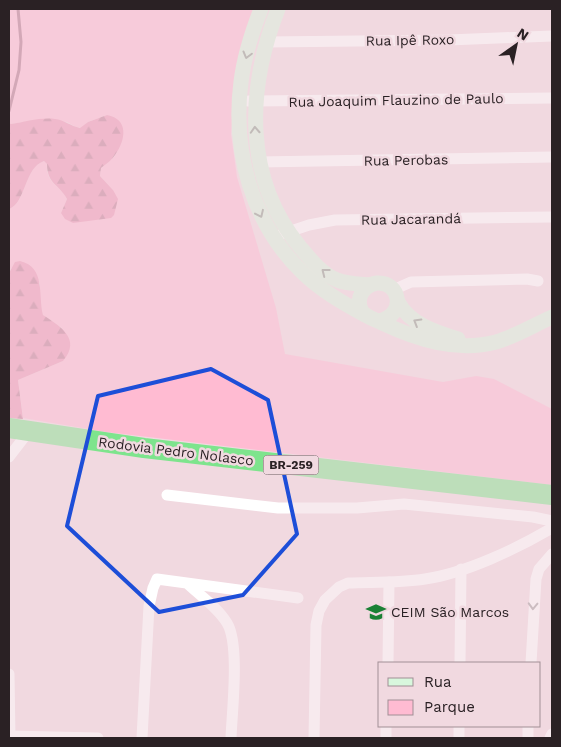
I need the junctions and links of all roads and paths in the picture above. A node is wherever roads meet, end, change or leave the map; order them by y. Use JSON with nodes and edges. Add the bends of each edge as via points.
{"nodes":[{"id":1,"x":261,"y":9,"type":"edge"},
{"id":2,"x":278,"y":9,"type":"edge"},
{"id":3,"x":552,"y":36,"type":"edge"},
{"id":4,"x":267,"y":42,"type":"junction"},
{"id":5,"x":552,"y":98,"type":"edge"},
{"id":6,"x":239,"y":100,"type":"junction"},
{"id":7,"x":255,"y":101,"type":"junction"},
{"id":8,"x":552,"y":157,"type":"edge"},
{"id":9,"x":259,"y":162,"type":"junction"},
{"id":10,"x":552,"y":217,"type":"edge"},
{"id":11,"x":280,"y":234,"type":"junction"},
{"id":12,"x":538,"y":281,"type":"dead end"},
{"id":13,"x":370,"y":285,"type":"junction"},
{"id":14,"x":396,"y":296,"type":"junction"},
{"id":15,"x":552,"y":317,"type":"edge"},
{"id":16,"x":372,"y":318,"type":"junction"},
{"id":17,"x":476,"y":345,"type":"junction"},
{"id":18,"x":9,"y":428,"type":"edge"},
{"id":19,"x":30,"y":431,"type":"junction"},
{"id":20,"x":9,"y":457,"type":"edge"},
{"id":21,"x":167,"y":495,"type":"dead end"},
{"id":22,"x":552,"y":495,"type":"edge"},
{"id":23,"x":552,"y":521,"type":"edge"},
{"id":24,"x":552,"y":528,"type":"edge"},
{"id":25,"x":550,"y":559,"type":"edge"},
{"id":26,"x":461,"y":569,"type":"junction"},
{"id":27,"x":389,"y":582,"type":"junction"},
{"id":28,"x":189,"y":585,"type":"junction"},
{"id":29,"x":298,"y":598,"type":"dead end"},
{"id":30,"x":388,"y":662,"type":"edge"},
{"id":31,"x":460,"y":662,"type":"edge"},
{"id":32,"x":531,"y":662,"type":"edge"},
{"id":33,"x":9,"y":674,"type":"edge"},
{"id":34,"x":552,"y":734,"type":"edge"},
{"id":35,"x":10,"y":737,"type":"edge"},
{"id":36,"x":98,"y":738,"type":"edge"},
{"id":37,"x":142,"y":738,"type":"edge"},
{"id":38,"x":231,"y":738,"type":"edge"},
{"id":39,"x":314,"y":738,"type":"edge"},
{"id":40,"x":550,"y":738,"type":"edge"}],
"edges":[{"from":1,"to":6,"type":"street","one_way":true,"via":[[251,36]]},
{"from":2,"to":4,"type":"street"},
{"from":3,"to":4,"type":"street","name":"Rua Ipê Roxo"},
{"from":4,"to":7,"type":"street"},
{"from":5,"to":7,"type":"street","name":"Rua Joaquim Flauzino de Paulo"},
{"from":6,"to":7,"type":"street","name":"Rua Joaquim Flauzino de Paulo"},
{"from":6,"to":11,"type":"street","one_way":true,"via":[[244,165],[255,202]]},
{"from":9,"to":7,"type":"street","one_way":true},
{"from":8,"to":9,"type":"street","name":"Rua Perobas"},
{"from":9,"to":11,"type":"street"},
{"from":10,"to":11,"type":"street","name":"Rua Jacarandá","via":[[335,220]]},
{"from":13,"to":11,"type":"street","one_way":true,"via":[[330,276]]},
{"from":11,"to":16,"type":"street","via":[[288,257],[303,273],[337,299]]},
{"from":12,"to":14,"type":"street","via":[[411,282]]},
{"from":13,"to":14,"type":"street","via":[[383,284]]},
{"from":13,"to":16,"type":"street","via":[[360,298],[362,310]]},
{"from":14,"to":16,"type":"street","via":[[396,309],[392,315],[386,320]]},
{"from":17,"to":14,"type":"street","one_way":true,"via":[[416,322],[403,311]]},
{"from":15,"to":17,"type":"street","via":[[508,338]]},
{"from":16,"to":17,"type":"street","via":[[438,343]]},
{"from":18,"to":19,"type":"highway","name":"Rodovia Pedro Nolasco","number":"BR-259"},
{"from":19,"to":20,"type":"street"},
{"from":19,"to":22,"type":"highway","name":"Rodovia Pedro Nolasco","number":"BR-259","via":[[144,448]]},
{"from":21,"to":23,"type":"street","via":[[278,508],[404,504]]},
{"from":24,"to":26,"type":"street"},
{"from":25,"to":32,"type":"street","one_way":true,"via":[[539,569],[535,584]]},
{"from":26,"to":27,"type":"street","via":[[424,579]]},
{"from":26,"to":31,"type":"street"},
{"from":27,"to":30,"type":"street"},
{"from":27,"to":39,"type":"street","via":[[348,583],[338,587],[319,611]]},
{"from":28,"to":29,"type":"street"},
{"from":28,"to":37,"type":"street","via":[[158,579],[153,588],[149,606]]},
{"from":28,"to":38,"type":"street","via":[[223,617],[232,634]]},
{"from":33,"to":35,"type":"street"},
{"from":34,"to":40,"type":"street"},
{"from":35,"to":36,"type":"street"}]}
